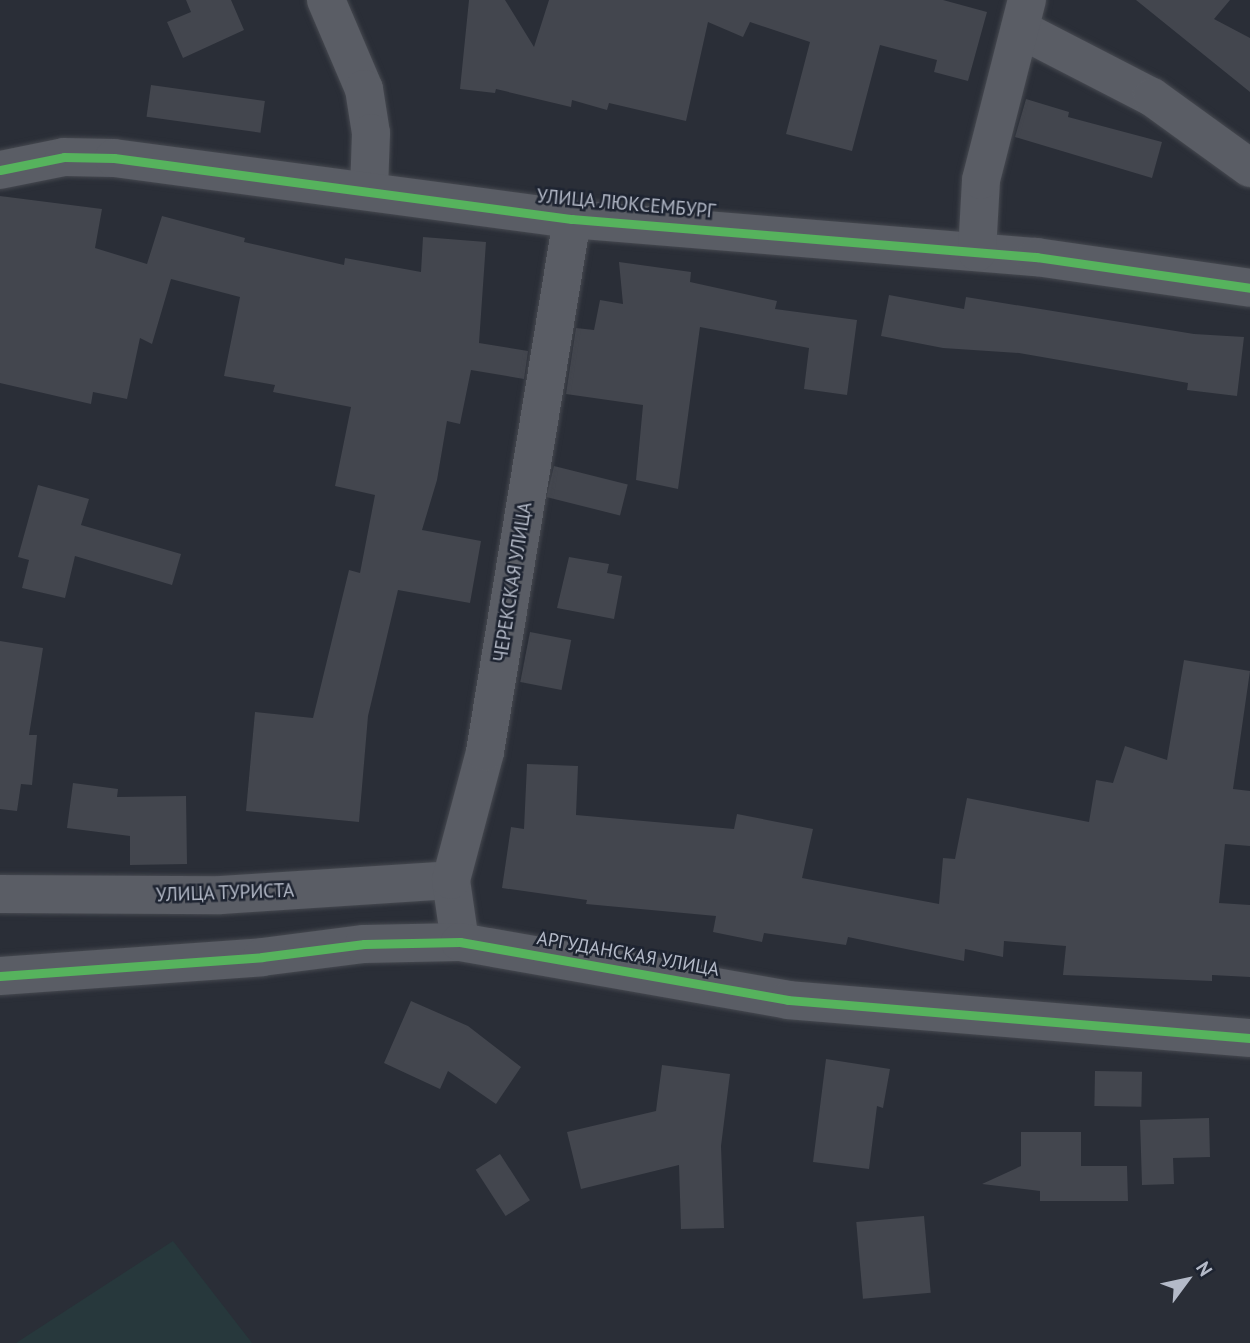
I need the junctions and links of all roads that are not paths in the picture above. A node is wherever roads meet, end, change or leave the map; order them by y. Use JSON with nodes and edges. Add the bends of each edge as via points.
{"nodes":[{"id":1,"x":326,"y":0,"type":"edge"},
{"id":2,"x":1024,"y":15,"type":"edge"},
{"id":3,"x":4,"y":160,"type":"edge"},
{"id":4,"x":1250,"y":168,"type":"edge"},
{"id":5,"x":369,"y":189,"type":"junction"},
{"id":6,"x":572,"y":219,"type":"junction"},
{"id":7,"x":977,"y":252,"type":"junction"},
{"id":8,"x":1250,"y":288,"type":"edge"},
{"id":9,"x":451,"y":880,"type":"junction"},
{"id":10,"x":0,"y":894,"type":"edge"},
{"id":11,"x":460,"y":942,"type":"junction"},
{"id":12,"x":0,"y":976,"type":"edge"},
{"id":13,"x":1250,"y":1038,"type":"edge"}],
"edges":[{"from":1,"to":5,"type":"street","via":[[364,89],[371,133]]},
{"from":2,"to":4,"type":"street","via":[[1152,97]]},
{"from":2,"to":7,"type":"street","via":[[981,180]]},
{"from":3,"to":5,"type":"street","name":"УЛИЦА ЛЮКСЕМБУРГ","via":[[114,158]]},
{"from":5,"to":6,"type":"street","name":"УЛИЦА ЛЮКСЕМБУРГ"},
{"from":6,"to":7,"type":"street","name":"УЛИЦА ЛЮКСЕМБУРГ"},
{"from":6,"to":9,"type":"street","name":"ЧЕРЕКСКАЯ УЛИЦА","via":[[485,752]]},
{"from":7,"to":8,"type":"street","name":"УЛИЦА ЛЮКСЕМБУРГ"},
{"from":9,"to":10,"type":"street","name":"УЛИЦА ТУРИСТА","via":[[221,895]]},
{"from":9,"to":11,"type":"street","name":"ЧЕРЕКСКАЯ УЛИЦА"},
{"from":11,"to":12,"type":"street","name":"АРГУДАНСКАЯ УЛИЦА","via":[[364,944],[262,957]]},
{"from":11,"to":13,"type":"street","name":"АРГУДАНСКАЯ УЛИЦА","via":[[788,1000]]}]}
